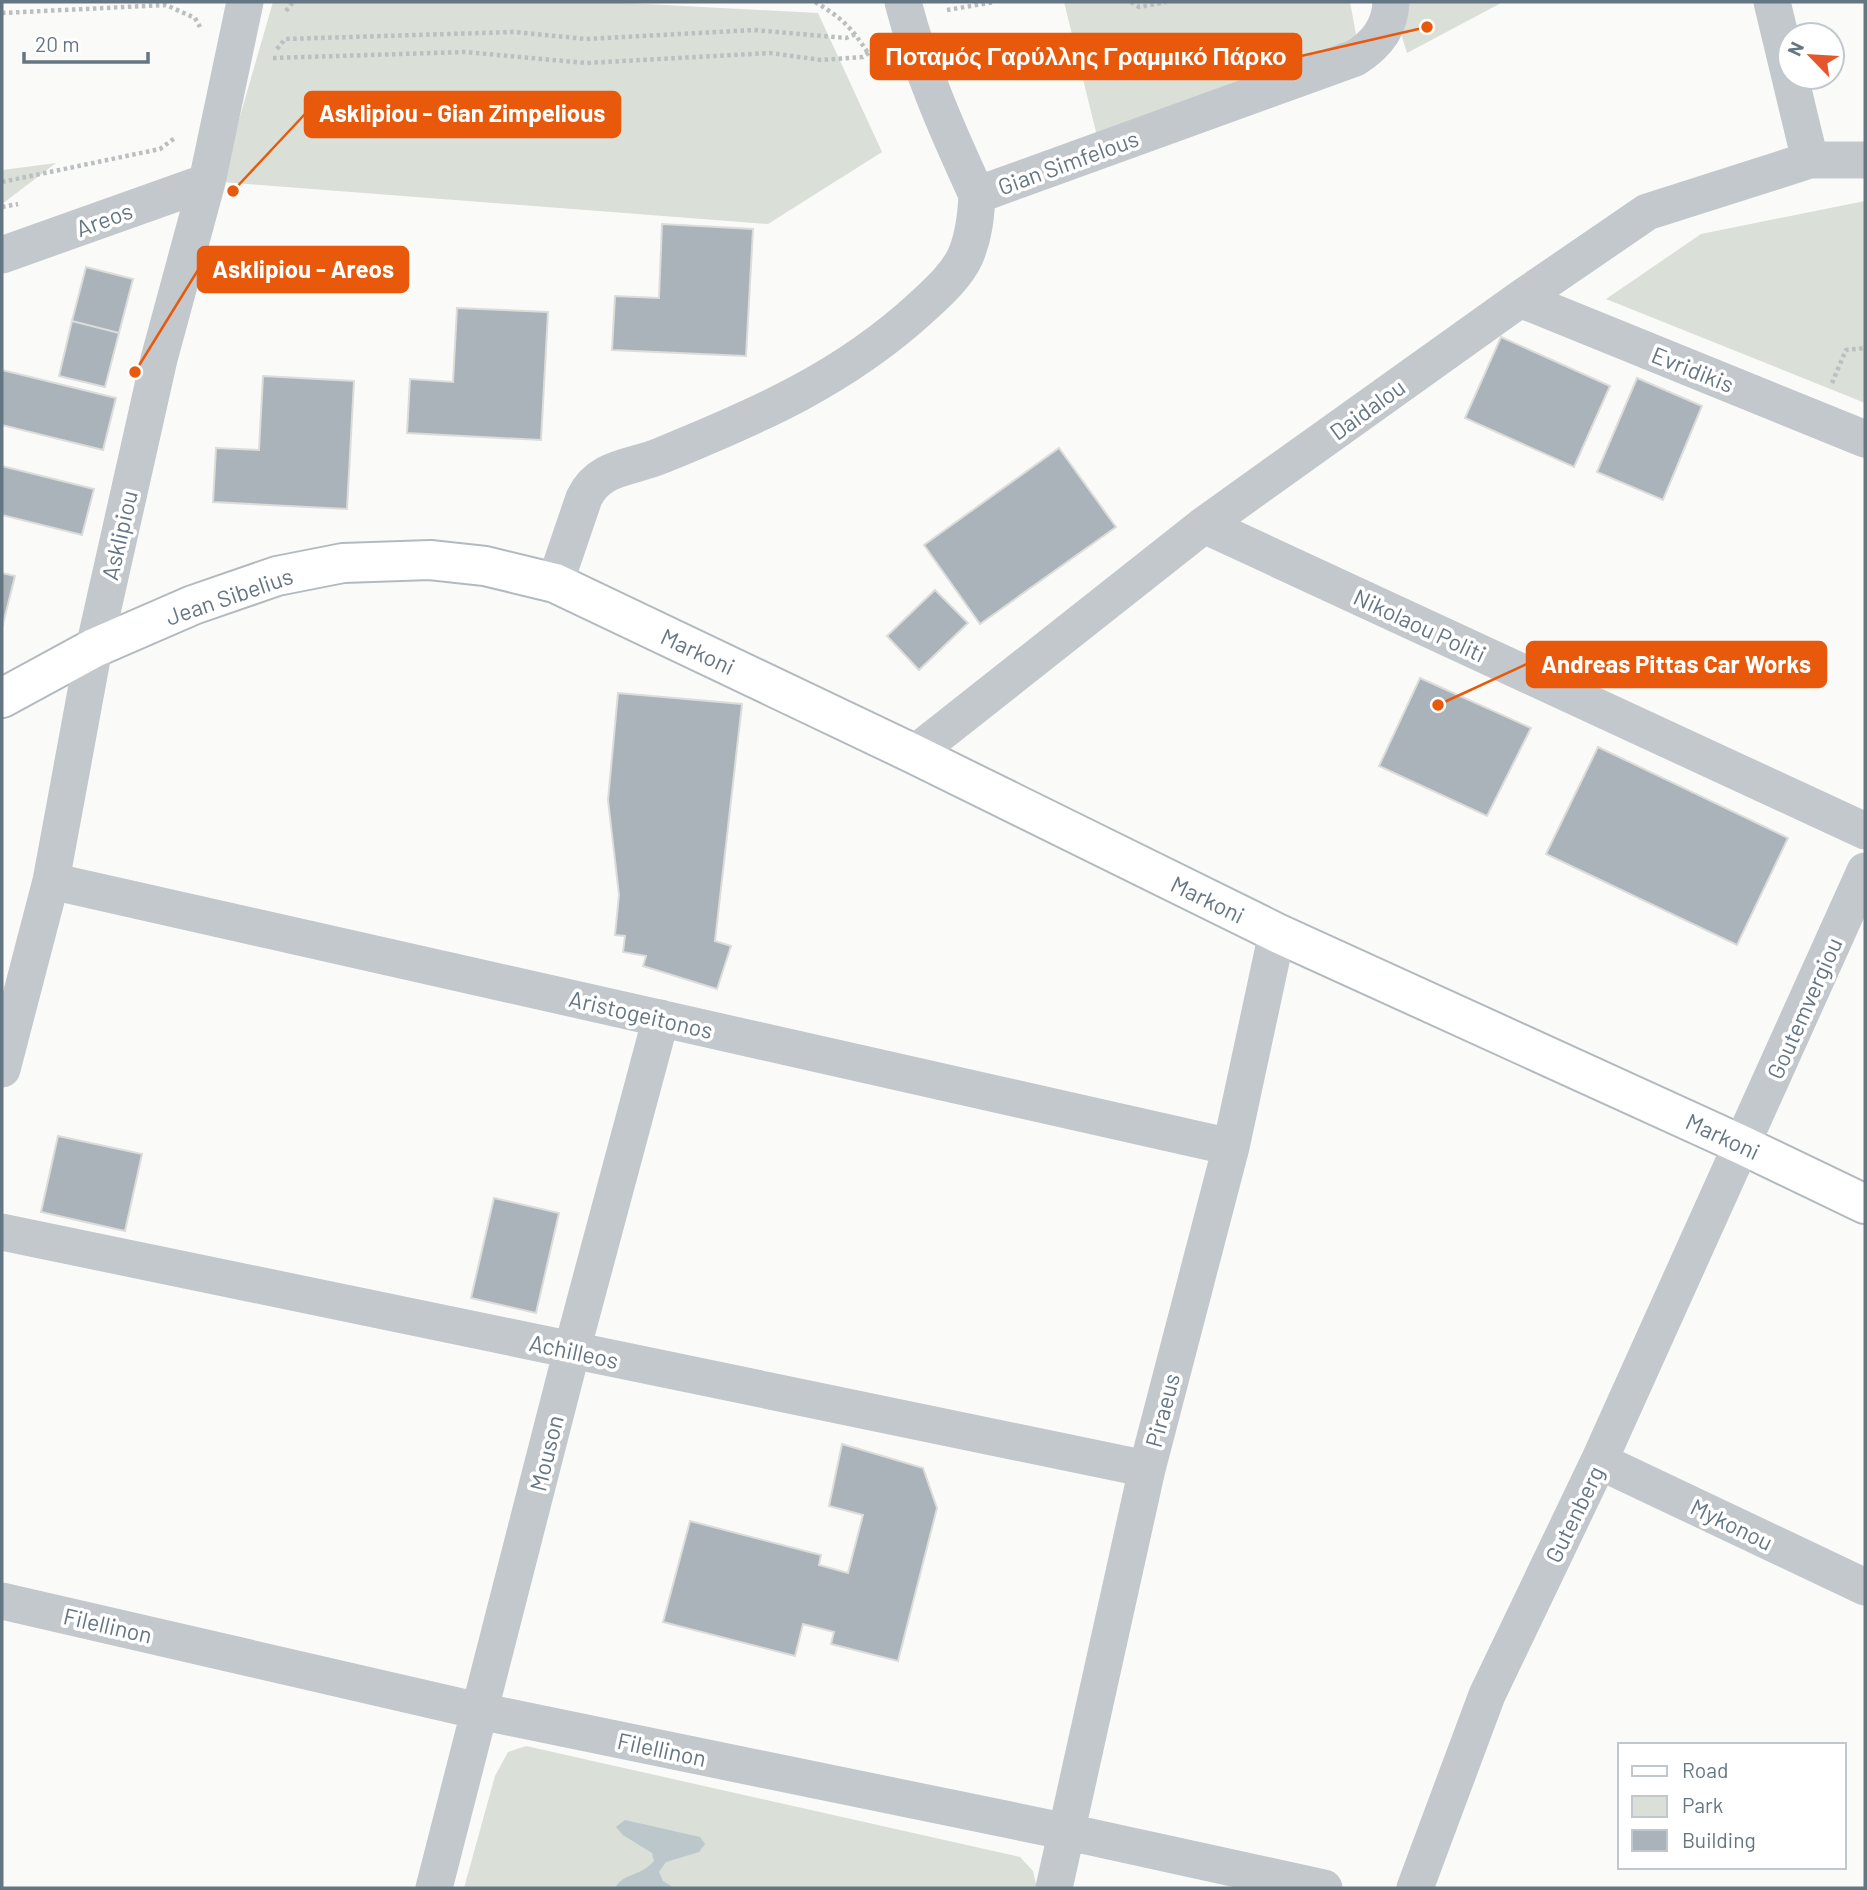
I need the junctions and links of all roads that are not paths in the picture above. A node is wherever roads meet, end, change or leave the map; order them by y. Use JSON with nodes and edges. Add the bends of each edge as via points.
{"nodes":[{"id":1,"x":245,"y":2,"type":"edge"},
{"id":2,"x":903,"y":2,"type":"edge"},
{"id":3,"x":1391,"y":2,"type":"edge"},
{"id":4,"x":1772,"y":2,"type":"edge"},
{"id":5,"x":1777,"y":21,"type":"edge"},
{"id":6,"x":1793,"y":91,"type":"edge"},
{"id":7,"x":1810,"y":160,"type":"junction"},
{"id":8,"x":1865,"y":160,"type":"edge"},
{"id":9,"x":207,"y":182,"type":"junction"},
{"id":10,"x":977,"y":195,"type":"junction"},
{"id":11,"x":2,"y":256,"type":"edge"},
{"id":12,"x":1520,"y":299,"type":"junction"},
{"id":13,"x":1865,"y":439,"type":"edge"},
{"id":14,"x":1204,"y":525,"type":"junction"},
{"id":15,"x":555,"y":583,"type":"junction"},
{"id":16,"x":93,"y":648,"type":"junction"},
{"id":17,"x":2,"y":698,"type":"edge"},
{"id":18,"x":914,"y":754,"type":"junction"},
{"id":19,"x":1865,"y":831,"type":"edge"},
{"id":20,"x":1865,"y":871,"type":"edge"},
{"id":21,"x":51,"y":881,"type":"junction"},
{"id":22,"x":1277,"y":933,"type":"junction"},
{"id":23,"x":661,"y":1018,"type":"junction"},
{"id":24,"x":2,"y":1069,"type":"edge"},
{"id":25,"x":1742,"y":1145,"type":"junction"},
{"id":26,"x":1231,"y":1147,"type":"junction"},
{"id":27,"x":1865,"y":1204,"type":"edge"},
{"id":28,"x":2,"y":1232,"type":"edge"},
{"id":29,"x":572,"y":1350,"type":"junction"},
{"id":30,"x":1600,"y":1461,"type":"junction"},
{"id":31,"x":1147,"y":1469,"type":"junction"},
{"id":32,"x":1865,"y":1587,"type":"edge"},
{"id":33,"x":2,"y":1601,"type":"edge"},
{"id":34,"x":479,"y":1712,"type":"junction"},
{"id":35,"x":1068,"y":1832,"type":"junction"},
{"id":36,"x":434,"y":1888,"type":"edge"},
{"id":37,"x":1054,"y":1888,"type":"edge"},
{"id":38,"x":1324,"y":1888,"type":"edge"},
{"id":39,"x":1415,"y":1888,"type":"edge"}],
"edges":[{"from":1,"to":9,"type":"street","name":"Asklipiou"},
{"from":2,"to":10,"type":"street","via":[[944,123]]},
{"from":3,"to":10,"type":"street","name":"Gian Simfelous","via":[[1384,31],[1373,47],[1355,58]]},
{"from":4,"to":5,"type":"street"},
{"from":6,"to":7,"type":"street"},
{"from":7,"to":8,"type":"street","name":"Daidalou"},
{"from":7,"to":12,"type":"street","name":"Daidalou","via":[[1647,212]]},
{"from":9,"to":11,"type":"street","name":"Areos"},
{"from":9,"to":16,"type":"street","name":"Asklipiou","via":[[159,359]]},
{"from":10,"to":15,"type":"street","name":"Gian Simfelous","via":[[975,226],[964,259],[941,289],[892,335],[835,374],[765,412],[654,458],[612,470],[589,487]]},
{"from":12,"to":13,"type":"street","name":"Evridikis"},
{"from":12,"to":14,"type":"street","name":"Daidalou"},
{"from":14,"to":18,"type":"street","name":"Daidalou"},
{"from":14,"to":19,"type":"street","name":"Nikolaou Politi"},
{"from":15,"to":16,"type":"main road","name":"Jean Sibelius","via":[[485,566],[430,560],[343,563],[277,576],[193,605]]},
{"from":15,"to":18,"type":"main road","name":"Markoni"},
{"from":16,"to":17,"type":"main road","name":"Jean Sibelius"},
{"from":16,"to":21,"type":"street","name":"Asklipiou"},
{"from":18,"to":22,"type":"main road","name":"Markoni"},
{"from":20,"to":25,"type":"street","name":"Goutemvergiou"},
{"from":21,"to":23,"type":"street","name":"Aristogeitonos"},
{"from":21,"to":24,"type":"street","name":"Asklipiou"},
{"from":22,"to":25,"type":"main road","name":"Markoni"},
{"from":22,"to":26,"type":"street","name":"Piraeus"},
{"from":23,"to":26,"type":"street","name":"Aristogeitonos"},
{"from":23,"to":29,"type":"street","name":"Mouson"},
{"from":25,"to":27,"type":"main road","name":"Markoni"},
{"from":25,"to":30,"type":"street","name":"Gutenberg"},
{"from":26,"to":31,"type":"street","name":"Piraeus"},
{"from":28,"to":29,"type":"street","name":"Achilleos"},
{"from":29,"to":31,"type":"street","name":"Achilleos"},
{"from":29,"to":34,"type":"street","name":"Mouson"},
{"from":30,"to":32,"type":"street","name":"Mykonou"},
{"from":30,"to":39,"type":"street","name":"Gutenberg","via":[[1487,1695]]},
{"from":31,"to":35,"type":"street","name":"Piraeus"},
{"from":33,"to":34,"type":"street","name":"Filellinon"},
{"from":34,"to":35,"type":"street","name":"Filellinon"},
{"from":34,"to":36,"type":"street","name":"Mouson"},
{"from":35,"to":37,"type":"street","name":"Piraeus"},
{"from":35,"to":38,"type":"street","name":"Filellinon"}]}
